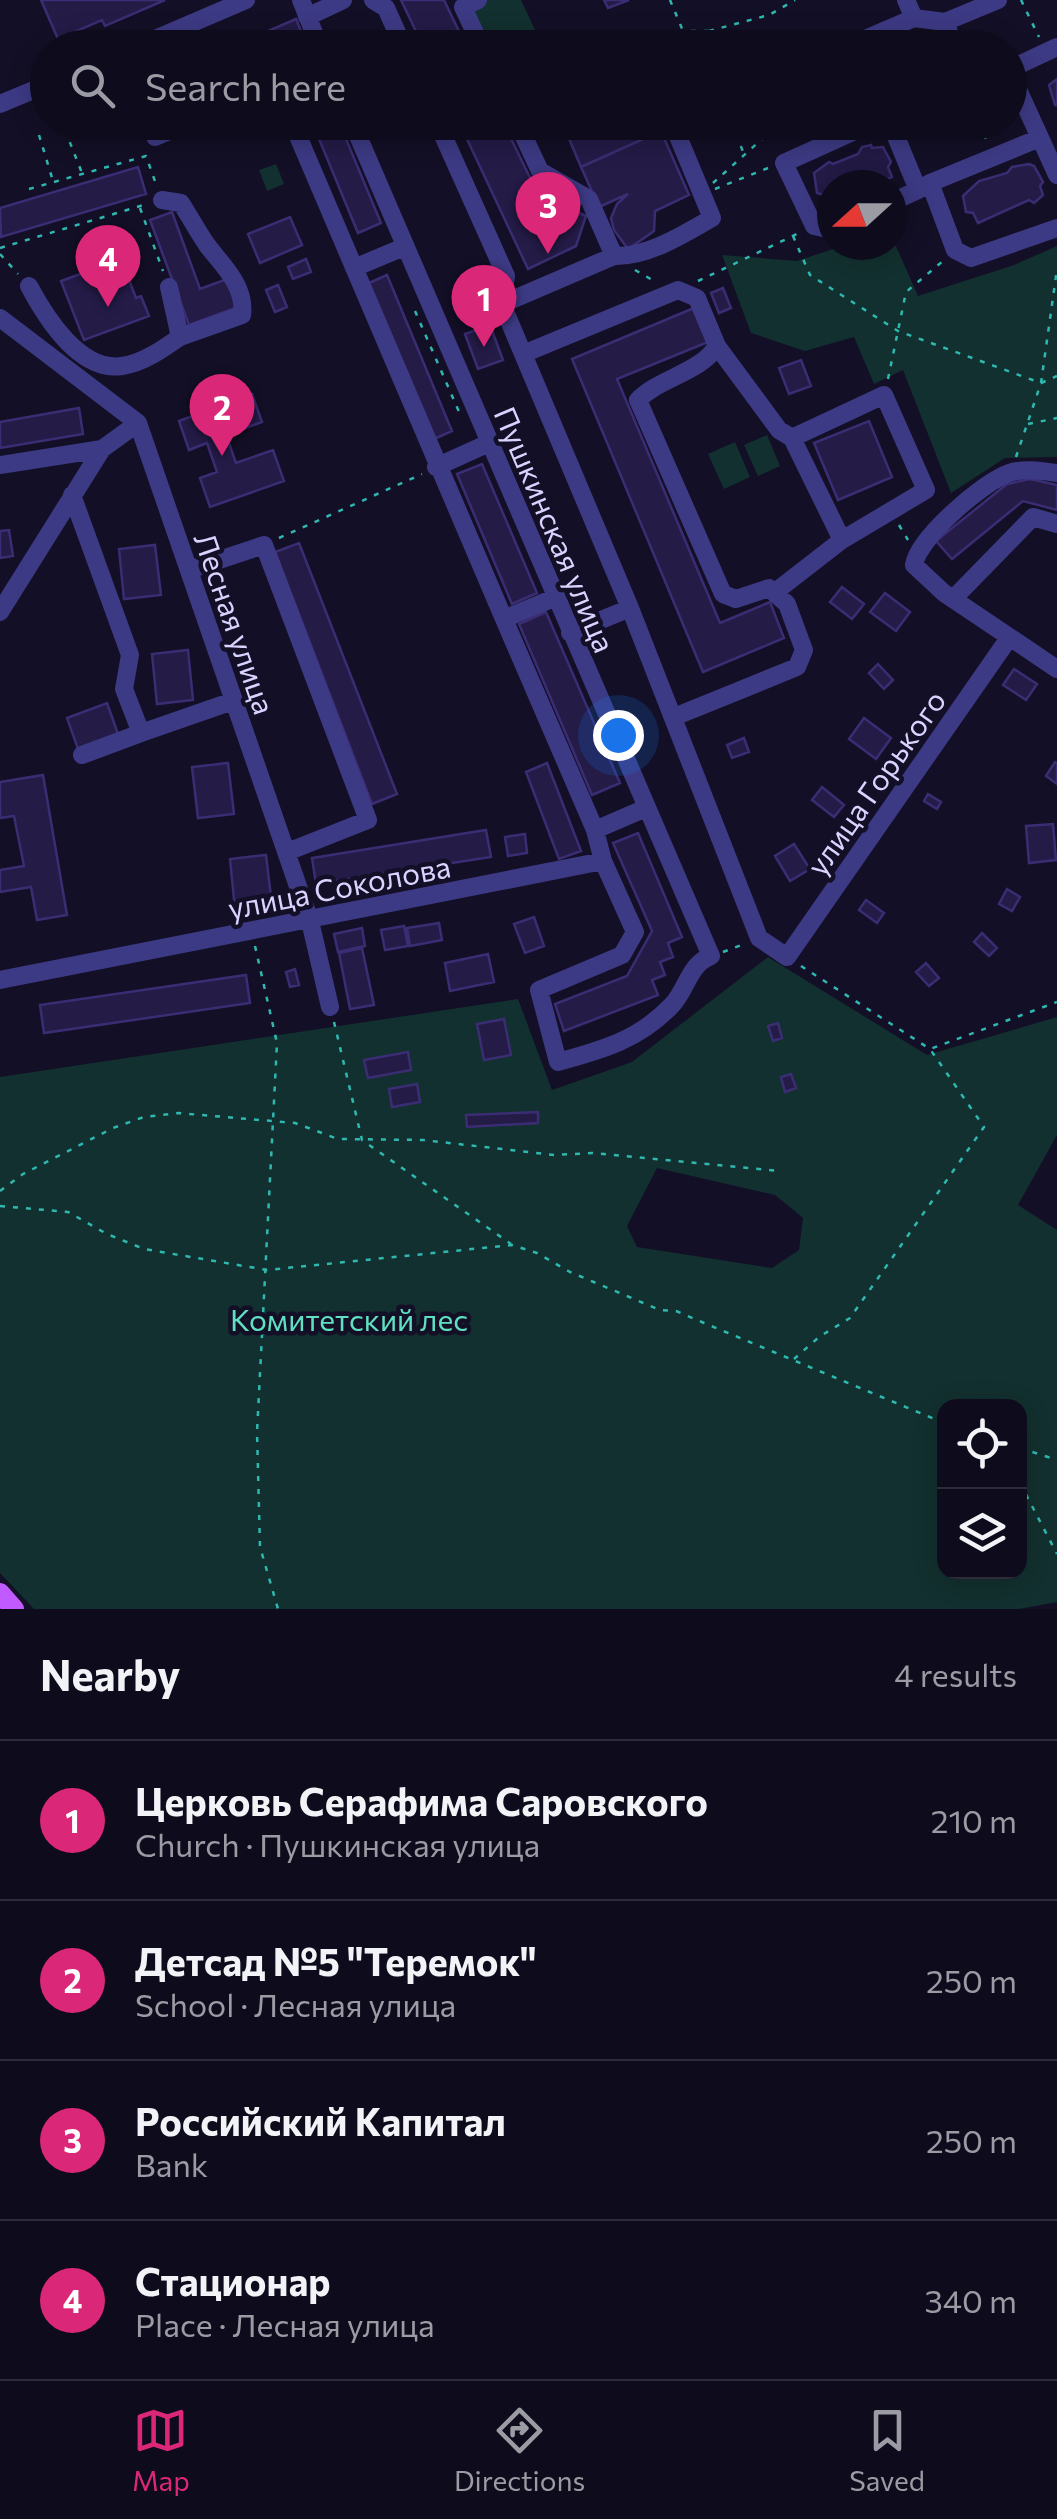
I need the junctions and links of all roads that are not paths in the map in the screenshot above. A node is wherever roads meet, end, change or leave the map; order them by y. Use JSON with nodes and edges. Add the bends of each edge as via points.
{"nodes":[{"id":1,"x":246,"y":0,"type":"edge"},
{"id":2,"x":343,"y":0,"type":"edge"},
{"id":3,"x":374,"y":0,"type":"edge"},
{"id":4,"x":478,"y":0,"type":"edge"},
{"id":5,"x":906,"y":0,"type":"edge"},
{"id":6,"x":998,"y":0,"type":"edge"},
{"id":7,"x":304,"y":8,"type":"edge"},
{"id":8,"x":914,"y":18,"type":"junction"},
{"id":9,"x":945,"y":22,"type":"junction"},
{"id":10,"x":176,"y":30,"type":"edge"},
{"id":11,"x":396,"y":30,"type":"edge"},
{"id":12,"x":474,"y":30,"type":"edge"},
{"id":13,"x":886,"y":30,"type":"edge"},
{"id":14,"x":948,"y":30,"type":"edge"},
{"id":15,"x":1052,"y":50,"type":"edge"},
{"id":16,"x":1027,"y":62,"type":"edge"},
{"id":17,"x":30,"y":92,"type":"edge"},
{"id":18,"x":0,"y":104,"type":"edge"},
{"id":19,"x":1027,"y":109,"type":"edge"},
{"id":20,"x":1040,"y":138,"type":"junction"},
{"id":21,"x":300,"y":140,"type":"edge"},
{"id":22,"x":359,"y":140,"type":"edge"},
{"id":23,"x":445,"y":140,"type":"edge"},
{"id":24,"x":525,"y":140,"type":"edge"},
{"id":25,"x":680,"y":140,"type":"edge"},
{"id":26,"x":833,"y":140,"type":"edge"},
{"id":27,"x":900,"y":140,"type":"edge"},
{"id":28,"x":1057,"y":175,"type":"edge"},
{"id":29,"x":924,"y":186,"type":"junction"},
{"id":30,"x":907,"y":194,"type":"edge"},
{"id":31,"x":162,"y":200,"type":"road end"},
{"id":32,"x":817,"y":218,"type":"edge"},
{"id":33,"x":1057,"y":228,"type":"edge"},
{"id":34,"x":404,"y":248,"type":"junction"},
{"id":35,"x":614,"y":256,"type":"junction"},
{"id":36,"x":354,"y":268,"type":"junction"},
{"id":37,"x":29,"y":286,"type":"road end"},
{"id":38,"x":169,"y":287,"type":"road end"},
{"id":39,"x":502,"y":304,"type":"junction"},
{"id":40,"x":0,"y":318,"type":"edge"},
{"id":41,"x":180,"y":337,"type":"junction"},
{"id":42,"x":717,"y":346,"type":"junction"},
{"id":43,"x":523,"y":354,"type":"junction"},
{"id":44,"x":138,"y":423,"type":"junction"},
{"id":45,"x":792,"y":438,"type":"junction"},
{"id":46,"x":489,"y":443,"type":"junction"},
{"id":47,"x":102,"y":449,"type":"junction"},
{"id":48,"x":0,"y":465,"type":"edge"},
{"id":49,"x":436,"y":467,"type":"junction"},
{"id":50,"x":1057,"y":473,"type":"edge"},
{"id":51,"x":72,"y":496,"type":"junction"},
{"id":52,"x":1057,"y":524,"type":"edge"},
{"id":53,"x":842,"y":540,"type":"junction"},
{"id":54,"x":25,"y":570,"type":"junction"},
{"id":55,"x":189,"y":570,"type":"junction"},
{"id":56,"x":0,"y":574,"type":"edge"},
{"id":57,"x":774,"y":592,"type":"junction"},
{"id":58,"x":554,"y":598,"type":"junction"},
{"id":59,"x":953,"y":599,"type":"junction"},
{"id":60,"x":630,"y":608,"type":"junction"},
{"id":61,"x":0,"y":612,"type":"edge"},
{"id":62,"x":504,"y":619,"type":"junction"},
{"id":63,"x":570,"y":633,"type":"junction"},
{"id":64,"x":1009,"y":638,"type":"junction"},
{"id":65,"x":1057,"y":669,"type":"edge"},
{"id":66,"x":233,"y":701,"type":"junction"},
{"id":67,"x":674,"y":718,"type":"junction"},
{"id":68,"x":141,"y":733,"type":"junction"},
{"id":69,"x":82,"y":755,"type":"dead end"},
{"id":70,"x":646,"y":808,"type":"junction"},
{"id":71,"x":595,"y":830,"type":"junction"},
{"id":72,"x":287,"y":852,"type":"junction"},
{"id":73,"x":604,"y":861,"type":"junction"},
{"id":74,"x":310,"y":920,"type":"junction"},
{"id":75,"x":0,"y":980,"type":"edge"},
{"id":76,"x":330,"y":1007,"type":"road end"},
{"id":77,"x":0,"y":1593,"type":"edge"},
{"id":78,"x":14,"y":1609,"type":"edge"}],
"edges":[{"from":1,"to":10,"type":"street"},
{"from":2,"to":7,"type":"street"},
{"from":3,"to":11,"type":"street"},
{"from":4,"to":12,"type":"street","via":[[463,7]]},
{"from":5,"to":8,"type":"street"},
{"from":6,"to":9,"type":"street"},
{"from":8,"to":9,"type":"street"},
{"from":8,"to":13,"type":"street"},
{"from":9,"to":14,"type":"street"},
{"from":15,"to":16,"type":"street"},
{"from":17,"to":18,"type":"street"},
{"from":19,"to":20,"type":"street"},
{"from":20,"to":28,"type":"street"},
{"from":20,"to":29,"type":"street"},
{"from":21,"to":36,"type":"street"},
{"from":22,"to":34,"type":"street","name":"Пушкинская улица"},
{"from":23,"to":39,"type":"street","via":[[506,276]]},
{"from":24,"to":35,"type":"street","via":[[540,171],[589,199]]},
{"from":25,"to":35,"type":"street","via":[[712,218],[629,256]]},
{"from":26,"to":32,"type":"street","via":[[784,162]]},
{"from":27,"to":29,"type":"street"},
{"from":29,"to":30,"type":"street"},
{"from":29,"to":33,"type":"street","via":[[955,250],[971,258]]},
{"from":31,"to":41,"type":"street","via":[[181,203],[231,272],[243,307],[242,315]]},
{"from":34,"to":36,"type":"street"},
{"from":34,"to":46,"type":"street","name":"Пушкинская улица"},
{"from":35,"to":39,"type":"street"},
{"from":36,"to":49,"type":"street"},
{"from":37,"to":41,"type":"street","via":[[45,316],[100,365],[123,366]]},
{"from":38,"to":41,"type":"street"},
{"from":39,"to":43,"type":"street"},
{"from":40,"to":44,"type":"street"},
{"from":42,"to":43,"type":"street","via":[[697,298],[675,291]]},
{"from":42,"to":45,"type":"street","via":[[779,430]]},
{"from":42,"to":57,"type":"street","via":[[709,359],[652,386],[638,400],[722,594],[736,599]]},
{"from":43,"to":60,"type":"street"},
{"from":44,"to":47,"type":"street"},
{"from":44,"to":55,"type":"street","name":"Лесная улица"},
{"from":45,"to":53,"type":"street"},
{"from":45,"to":53,"type":"street","via":[[884,395],[926,490]]},
{"from":46,"to":49,"type":"street"},
{"from":46,"to":58,"type":"street","name":"Пушкинская улица"},
{"from":47,"to":48,"type":"street"},
{"from":47,"to":51,"type":"street"},
{"from":49,"to":62,"type":"street"},
{"from":50,"to":59,"type":"street","via":[[1010,472],[981,489],[915,559]]},
{"from":51,"to":54,"type":"street"},
{"from":51,"to":68,"type":"street","via":[[130,655],[124,689]]},
{"from":52,"to":59,"type":"street","via":[[1034,517]]},
{"from":53,"to":57,"type":"street"},
{"from":54,"to":56,"type":"street"},
{"from":54,"to":61,"type":"street"},
{"from":55,"to":66,"type":"street","name":"Лесная улица"},
{"from":55,"to":72,"type":"street","via":[[264,545],[368,820]]},
{"from":57,"to":67,"type":"street","via":[[787,604],[804,650],[796,667]]},
{"from":58,"to":62,"type":"street"},
{"from":58,"to":63,"type":"street","name":"Пушкинская улица"},
{"from":59,"to":64,"type":"street"},
{"from":60,"to":63,"type":"street"},
{"from":60,"to":67,"type":"street"},
{"from":62,"to":71,"type":"street"},
{"from":63,"to":70,"type":"street","name":"Пушкинская улица"},
{"from":64,"to":65,"type":"street"},
{"from":64,"to":67,"type":"street","name":"улица Горького","via":[[787,957],[760,938]]},
{"from":66,"to":68,"type":"street"},
{"from":66,"to":72,"type":"street","name":"Лесная улица"},
{"from":68,"to":69,"type":"street"},
{"from":70,"to":71,"type":"street"},
{"from":70,"to":73,"type":"street","name":"Пушкинская улица","via":[[711,956],[700,960],[672,1004],[619,1045],[558,1062],[539,990],[622,955],[635,932]]},
{"from":71,"to":73,"type":"street"},
{"from":72,"to":74,"type":"street","name":"Лесная улица"},
{"from":73,"to":74,"type":"street","name":"улица Соколова"},
{"from":74,"to":75,"type":"street","name":"улица Соколова"},
{"from":74,"to":76,"type":"street","name":"Лесная улица"},
{"from":77,"to":78,"type":"main road"}]}
